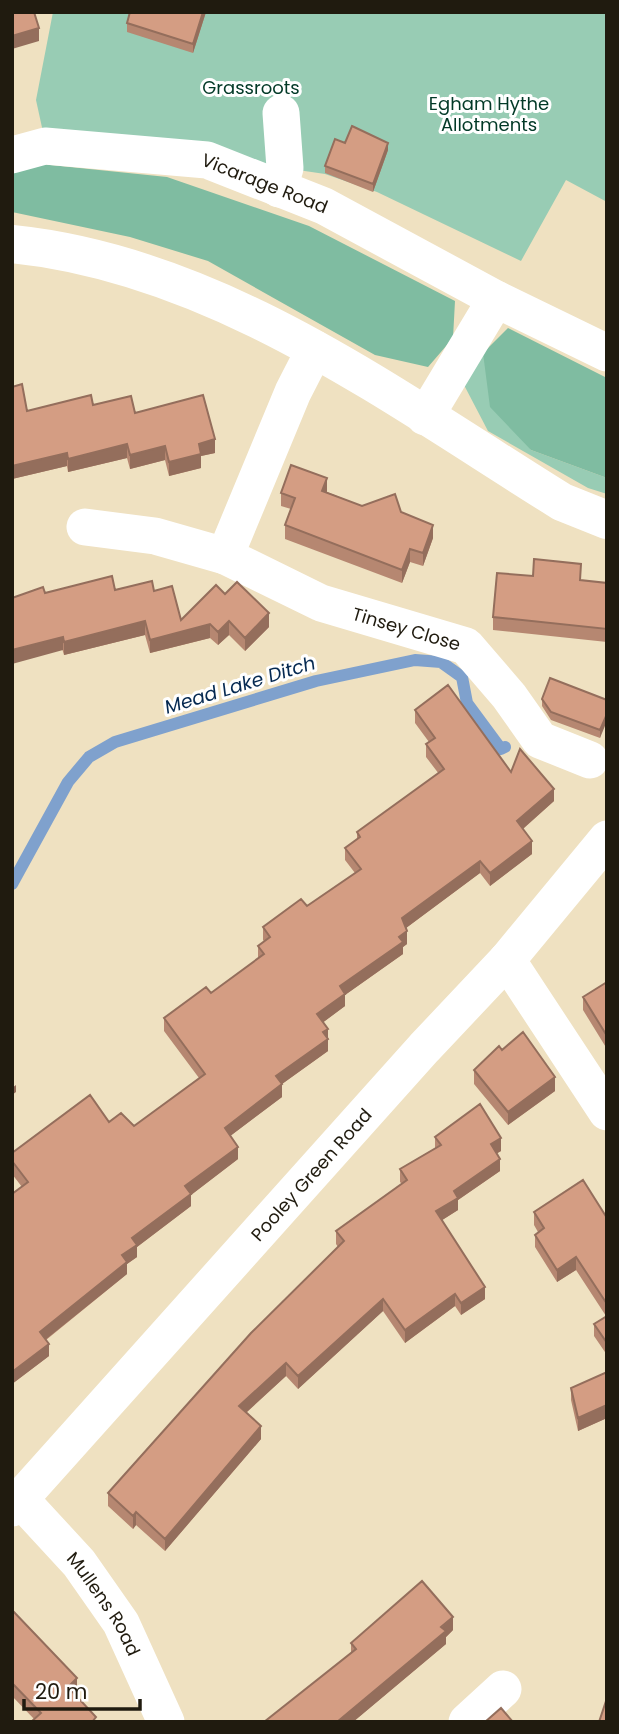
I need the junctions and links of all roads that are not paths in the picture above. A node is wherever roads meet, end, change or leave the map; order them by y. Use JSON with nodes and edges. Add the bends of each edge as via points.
{"nodes":[{"id":1,"x":281,"y":113,"type":"dead end"},
{"id":2,"x":12,"y":155,"type":"edge"},
{"id":3,"x":279,"y":189,"type":"junction"},
{"id":4,"x":12,"y":244,"type":"edge"},
{"id":5,"x":496,"y":299,"type":"junction"},
{"id":6,"x":315,"y":349,"type":"junction"},
{"id":7,"x":607,"y":353,"type":"edge"},
{"id":8,"x":425,"y":417,"type":"junction"},
{"id":9,"x":607,"y":520,"type":"edge"},
{"id":10,"x":85,"y":527,"type":"dead end"},
{"id":11,"x":225,"y":556,"type":"junction"},
{"id":12,"x":590,"y":760,"type":"dead end"},
{"id":13,"x":607,"y":839,"type":"edge"},
{"id":14,"x":507,"y":960,"type":"junction"},
{"id":15,"x":607,"y":1112,"type":"edge"},
{"id":16,"x":16,"y":1504,"type":"edge"},
{"id":17,"x":503,"y":1689,"type":"dead end"},
{"id":18,"x":166,"y":1722,"type":"edge"},
{"id":19,"x":467,"y":1722,"type":"edge"}],
"edges":[{"from":1,"to":3,"type":"street","via":[[285,168]]},
{"from":2,"to":3,"type":"street","name":"Vicarage Road","via":[[73,143],[207,160]]},
{"from":3,"to":5,"type":"street","name":"Vicarage Road","via":[[370,230]]},
{"from":4,"to":6,"type":"main road","via":[[64,249],[164,277]]},
{"from":5,"to":7,"type":"street","name":"Vicarage Road"},
{"from":5,"to":8,"type":"street"},
{"from":6,"to":8,"type":"main road"},
{"from":6,"to":11,"type":"street"},
{"from":8,"to":9,"type":"main road","via":[[562,502]]},
{"from":10,"to":11,"type":"street","name":"Tinsey Close","via":[[155,536]]},
{"from":11,"to":12,"type":"street","name":"Tinsey Close","via":[[321,603],[466,646],[540,740]]},
{"from":13,"to":14,"type":"street","name":"Pooley Green Road"},
{"from":14,"to":15,"type":"street"},
{"from":14,"to":16,"type":"street","name":"Pooley Green Road"},
{"from":16,"to":18,"type":"street","name":"Mullens Road","via":[[79,1563],[121,1623]]},
{"from":17,"to":19,"type":"street"}]}
